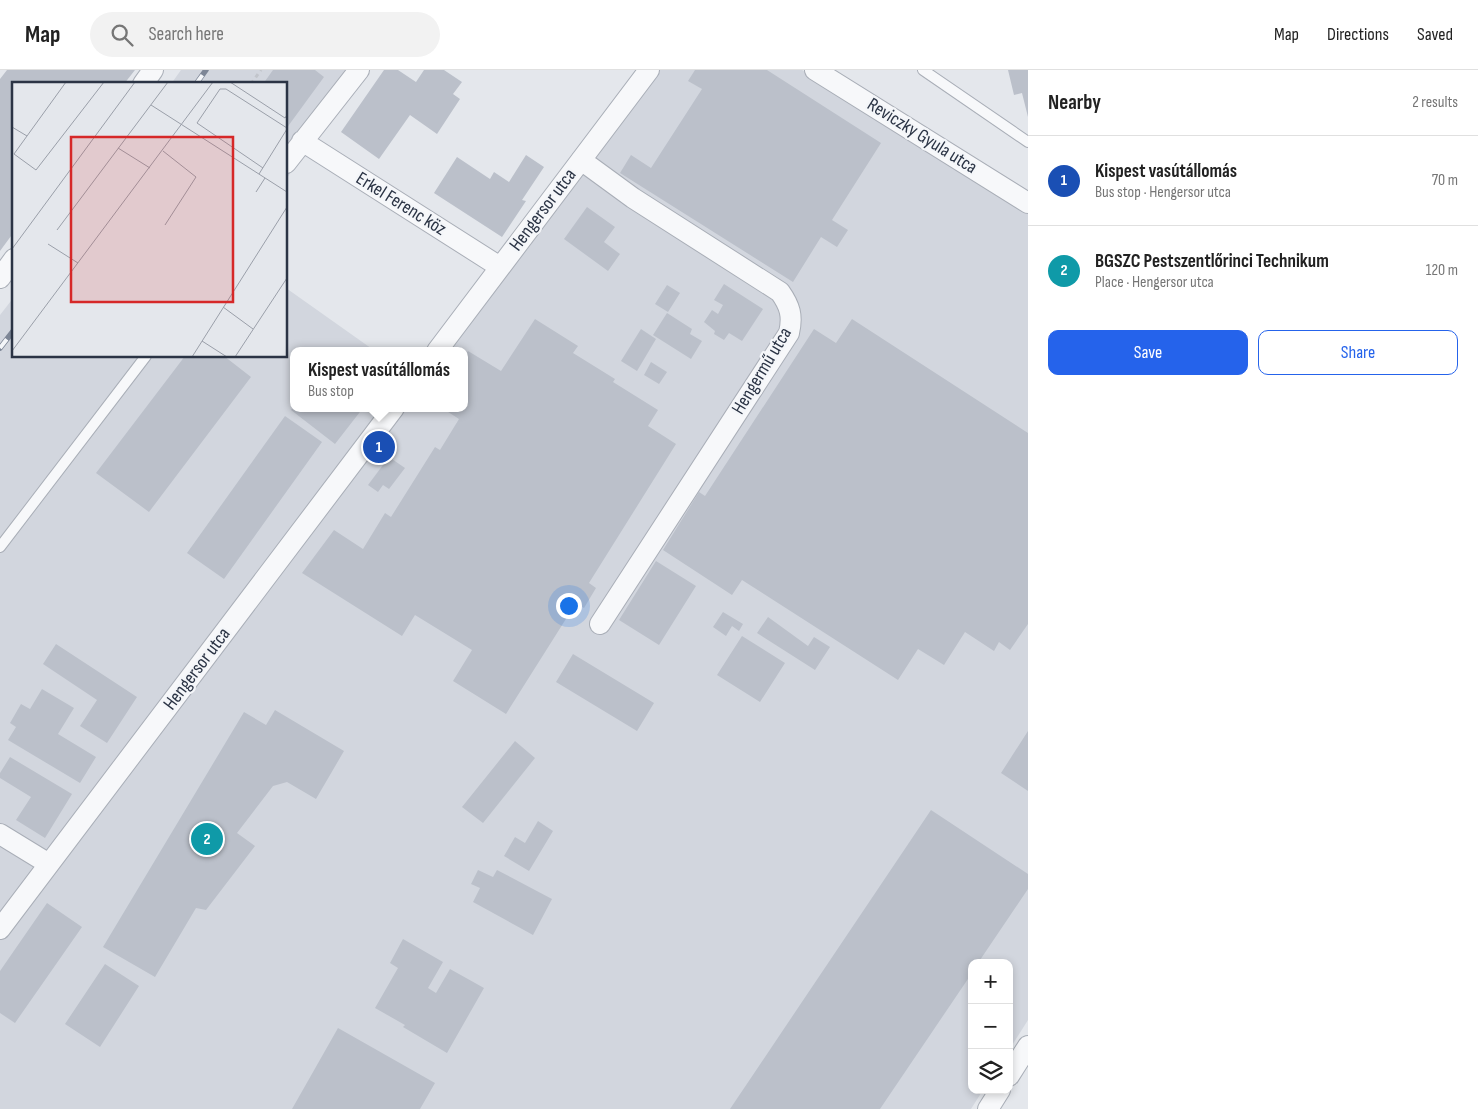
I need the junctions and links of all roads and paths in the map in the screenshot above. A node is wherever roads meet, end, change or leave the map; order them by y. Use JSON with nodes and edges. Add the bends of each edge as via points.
{"nodes":[{"id":1,"x":153,"y":70,"type":"edge"},
{"id":2,"x":261,"y":70,"type":"edge"},
{"id":3,"x":359,"y":70,"type":"edge"},
{"id":4,"x":649,"y":70,"type":"edge"},
{"id":5,"x":815,"y":70,"type":"edge"},
{"id":6,"x":923,"y":70,"type":"edge"},
{"id":7,"x":144,"y":82,"type":"edge"},
{"id":8,"x":252,"y":82,"type":"edge"},
{"id":9,"x":302,"y":141,"type":"junction"},
{"id":10,"x":1028,"y":142,"type":"edge"},
{"id":11,"x":288,"y":160,"type":"edge"},
{"id":12,"x":581,"y":160,"type":"junction"},
{"id":13,"x":1028,"y":202,"type":"edge"},
{"id":14,"x":12,"y":262,"type":"edge"},
{"id":15,"x":500,"y":267,"type":"junction"},
{"id":16,"x":0,"y":278,"type":"edge"},
{"id":17,"x":440,"y":347,"type":"edge"},
{"id":18,"x":144,"y":358,"type":"edge"},
{"id":19,"x":391,"y":412,"type":"edge"},
{"id":20,"x":0,"y":547,"type":"edge"},
{"id":21,"x":600,"y":624,"type":"dead end"},
{"id":22,"x":0,"y":834,"type":"edge"},
{"id":23,"x":49,"y":864,"type":"junction"},
{"id":24,"x":0,"y":929,"type":"edge"},
{"id":25,"x":1028,"y":1046,"type":"edge"},
{"id":26,"x":1013,"y":1070,"type":"edge"},
{"id":27,"x":997,"y":1094,"type":"edge"},
{"id":28,"x":988,"y":1109,"type":"edge"}],
"edges":[{"from":1,"to":7,"type":"street"},
{"from":2,"to":8,"type":"path"},
{"from":3,"to":9,"type":"street"},
{"from":4,"to":12,"type":"street","name":"Hengersor utca"},
{"from":5,"to":13,"type":"street","name":"Reviczky Gyula utca"},
{"from":6,"to":10,"type":"lane"},
{"from":9,"to":11,"type":"street"},
{"from":9,"to":15,"type":"street","name":"Erkel Ferenc köz"},
{"from":12,"to":15,"type":"street","name":"Hengersor utca"},
{"from":12,"to":21,"type":"street","name":"Hengermű utca","via":[[633,198],[780,292],[789,305],[792,320],[789,332]]},
{"from":14,"to":16,"type":"street"},
{"from":15,"to":17,"type":"street","name":"Hengersor utca"},
{"from":18,"to":20,"type":"lane"},
{"from":19,"to":23,"type":"street","name":"Hengersor utca"},
{"from":22,"to":23,"type":"street"},
{"from":23,"to":24,"type":"street","name":"Hengersor utca"},
{"from":25,"to":26,"type":"street"},
{"from":27,"to":28,"type":"street"}]}
